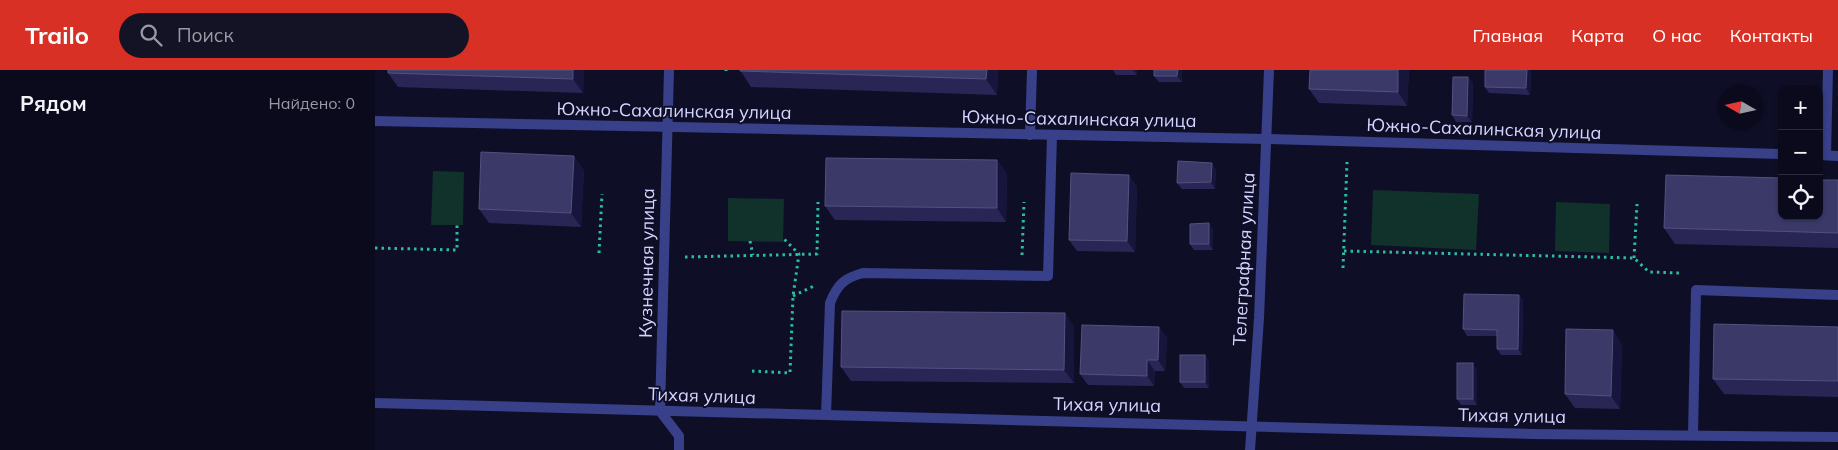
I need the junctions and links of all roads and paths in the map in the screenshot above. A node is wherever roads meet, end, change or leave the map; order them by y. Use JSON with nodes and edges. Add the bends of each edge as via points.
{"nodes":[{"id":1,"x":669,"y":70,"type":"edge"},
{"id":2,"x":1032,"y":70,"type":"edge"},
{"id":3,"x":1269,"y":70,"type":"edge"},
{"id":4,"x":1828,"y":70,"type":"edge"},
{"id":5,"x":375,"y":121,"type":"edge"},
{"id":6,"x":666,"y":128,"type":"junction"},
{"id":7,"x":1030,"y":135,"type":"junction"},
{"id":8,"x":1052,"y":135,"type":"junction"},
{"id":9,"x":1266,"y":139,"type":"junction"},
{"id":10,"x":1778,"y":154,"type":"edge"},
{"id":11,"x":1823,"y":155,"type":"edge"},
{"id":12,"x":1838,"y":156,"type":"edge"},
{"id":13,"x":1347,"y":162,"type":"dead end"},
{"id":14,"x":601,"y":194,"type":"dead end"},
{"id":15,"x":818,"y":202,"type":"dead end"},
{"id":16,"x":1024,"y":202,"type":"dead end"},
{"id":17,"x":1637,"y":204,"type":"dead end"},
{"id":18,"x":457,"y":225,"type":"dead end"},
{"id":19,"x":783,"y":238,"type":"dead end"},
{"id":20,"x":750,"y":242,"type":"dead end"},
{"id":21,"x":375,"y":248,"type":"edge"},
{"id":22,"x":1343,"y":250,"type":"junction"},
{"id":23,"x":599,"y":253,"type":"dead end"},
{"id":24,"x":799,"y":254,"type":"junction"},
{"id":25,"x":753,"y":255,"type":"junction"},
{"id":26,"x":685,"y":256,"type":"dead end"},
{"id":27,"x":1022,"y":258,"type":"dead end"},
{"id":28,"x":1635,"y":258,"type":"junction"},
{"id":29,"x":1343,"y":268,"type":"dead end"},
{"id":30,"x":1681,"y":274,"type":"dead end"},
{"id":31,"x":816,"y":284,"type":"dead end"},
{"id":32,"x":1838,"y":295,"type":"edge"},
{"id":33,"x":793,"y":296,"type":"junction"},
{"id":34,"x":752,"y":371,"type":"dead end"},
{"id":35,"x":375,"y":404,"type":"edge"},
{"id":36,"x":660,"y":411,"type":"junction"},
{"id":37,"x":825,"y":415,"type":"junction"},
{"id":38,"x":1251,"y":427,"type":"junction"},
{"id":39,"x":1693,"y":434,"type":"junction"},
{"id":40,"x":1838,"y":437,"type":"edge"},
{"id":41,"x":679,"y":450,"type":"edge"},
{"id":42,"x":1250,"y":450,"type":"edge"}],
"edges":[{"from":1,"to":6,"type":"street","name":"Кузнечная улица"},
{"from":2,"to":7,"type":"street"},
{"from":3,"to":9,"type":"street","name":"Телеграфная улица"},
{"from":4,"to":11,"type":"street"},
{"from":5,"to":6,"type":"street","name":"Южно-Сахалинская улица"},
{"from":6,"to":7,"type":"street","name":"Южно-Сахалинская улица"},
{"from":6,"to":36,"type":"street","name":"Кузнечная улица"},
{"from":7,"to":8,"type":"street","name":"Южно-Сахалинская улица"},
{"from":8,"to":9,"type":"street","name":"Южно-Сахалинская улица"},
{"from":8,"to":37,"type":"street","via":[[1048,276],[863,273],[847,277],[836,288],[830,303]]},
{"from":9,"to":10,"type":"street","name":"Южно-Сахалинская улица"},
{"from":9,"to":38,"type":"street","name":"Телеграфная улица"},
{"from":11,"to":12,"type":"street"},
{"from":13,"to":22,"type":"path"},
{"from":14,"to":23,"type":"path"},
{"from":15,"to":24,"type":"path","via":[[817,254]]},
{"from":16,"to":27,"type":"path"},
{"from":17,"to":28,"type":"path"},
{"from":18,"to":21,"type":"path","via":[[457,250]]},
{"from":19,"to":24,"type":"path"},
{"from":20,"to":25,"type":"path"},
{"from":22,"to":28,"type":"path"},
{"from":22,"to":29,"type":"path"},
{"from":24,"to":25,"type":"path"},
{"from":24,"to":33,"type":"path"},
{"from":25,"to":26,"type":"path"},
{"from":28,"to":30,"type":"path","via":[[1649,272]]},
{"from":31,"to":33,"type":"path"},
{"from":32,"to":39,"type":"street","via":[[1696,290]]},
{"from":33,"to":34,"type":"path","via":[[790,373]]},
{"from":35,"to":36,"type":"street","name":"Тихая улица"},
{"from":36,"to":37,"type":"street","name":"Тихая улица"},
{"from":36,"to":41,"type":"street","via":[[679,436]]},
{"from":37,"to":38,"type":"street","name":"Тихая улица"},
{"from":38,"to":39,"type":"street","name":"Тихая улица","via":[[1532,434]]},
{"from":38,"to":42,"type":"street","name":"Телеграфная улица"},
{"from":39,"to":40,"type":"street","name":"Тихая улица"}]}
